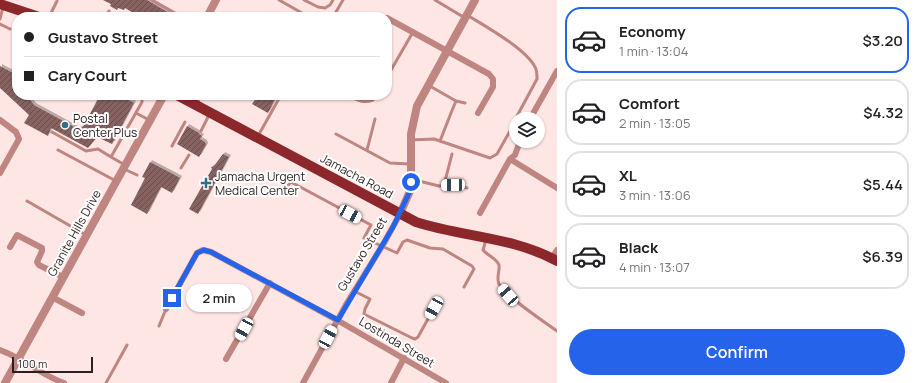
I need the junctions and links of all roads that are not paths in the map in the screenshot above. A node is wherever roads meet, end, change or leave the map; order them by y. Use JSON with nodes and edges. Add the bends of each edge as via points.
{"nodes":[{"id":1,"x":152,"y":0,"type":"edge"},
{"id":2,"x":216,"y":0,"type":"edge"},
{"id":3,"x":279,"y":0,"type":"edge"},
{"id":4,"x":304,"y":0,"type":"edge"},
{"id":5,"x":333,"y":0,"type":"edge"},
{"id":6,"x":343,"y":0,"type":"edge"},
{"id":7,"x":435,"y":0,"type":"edge"},
{"id":8,"x":475,"y":0,"type":"edge"},
{"id":9,"x":57,"y":1,"type":"dead end"},
{"id":10,"x":7,"y":4,"type":"edge"},
{"id":11,"x":27,"y":12,"type":"edge"},
{"id":12,"x":52,"y":12,"type":"edge"},
{"id":13,"x":173,"y":12,"type":"edge"},
{"id":14,"x":210,"y":12,"type":"edge"},
{"id":15,"x":300,"y":12,"type":"edge"},
{"id":16,"x":336,"y":12,"type":"edge"},
{"id":17,"x":466,"y":16,"type":"junction"},
{"id":18,"x":0,"y":19,"type":"edge"},
{"id":19,"x":392,"y":21,"type":"edge"},
{"id":20,"x":0,"y":24,"type":"edge"},
{"id":21,"x":10,"y":29,"type":"dead end"},
{"id":22,"x":413,"y":32,"type":"junction"},
{"id":23,"x":447,"y":51,"type":"junction"},
{"id":24,"x":392,"y":68,"type":"edge"},
{"id":25,"x":557,"y":71,"type":"edge"},
{"id":26,"x":428,"y":85,"type":"junction"},
{"id":27,"x":142,"y":100,"type":"edge"},
{"id":28,"x":161,"y":100,"type":"edge"},
{"id":29,"x":187,"y":100,"type":"edge"},
{"id":30,"x":198,"y":100,"type":"edge"},
{"id":31,"x":278,"y":100,"type":"edge"},
{"id":32,"x":357,"y":100,"type":"edge"},
{"id":33,"x":373,"y":100,"type":"edge"},
{"id":34,"x":456,"y":101,"type":"junction"},
{"id":35,"x":465,"y":103,"type":"dead end"},
{"id":36,"x":196,"y":105,"type":"junction"},
{"id":37,"x":534,"y":112,"type":"edge"},
{"id":38,"x":136,"y":113,"type":"junction"},
{"id":39,"x":210,"y":113,"type":"junction"},
{"id":40,"x":478,"y":113,"type":"dead end"},
{"id":41,"x":375,"y":119,"type":"dead end"},
{"id":42,"x":0,"y":120,"type":"edge"},
{"id":43,"x":150,"y":120,"type":"junction"},
{"id":44,"x":185,"y":122,"type":"dead end"},
{"id":45,"x":200,"y":131,"type":"dead end"},
{"id":46,"x":52,"y":132,"type":"dead end"},
{"id":47,"x":336,"y":134,"type":"dead end"},
{"id":48,"x":257,"y":138,"type":"junction"},
{"id":49,"x":411,"y":140,"type":"junction"},
{"id":50,"x":440,"y":141,"type":"junction"},
{"id":51,"x":172,"y":146,"type":"dead end"},
{"id":52,"x":518,"y":148,"type":"edge"},
{"id":53,"x":58,"y":150,"type":"dead end"},
{"id":54,"x":367,"y":150,"type":"junction"},
{"id":55,"x":452,"y":154,"type":"dead end"},
{"id":56,"x":188,"y":155,"type":"dead end"},
{"id":57,"x":111,"y":157,"type":"junction"},
{"id":58,"x":510,"y":159,"type":"junction"},
{"id":59,"x":411,"y":164,"type":"junction"},
{"id":60,"x":124,"y":167,"type":"junction"},
{"id":61,"x":181,"y":168,"type":"dead end"},
{"id":62,"x":0,"y":173,"type":"edge"},
{"id":63,"x":137,"y":175,"type":"dead end"},
{"id":64,"x":411,"y":180,"type":"junction"},
{"id":65,"x":116,"y":181,"type":"junction"},
{"id":66,"x":444,"y":186,"type":"junction"},
{"id":67,"x":467,"y":188,"type":"dead end"},
{"id":68,"x":557,"y":188,"type":"edge"},
{"id":69,"x":283,"y":191,"type":"dead end"},
{"id":70,"x":27,"y":201,"type":"dead end"},
{"id":71,"x":480,"y":213,"type":"dead end"},
{"id":72,"x":400,"y":214,"type":"junction"},
{"id":73,"x":86,"y":235,"type":"junction"},
{"id":74,"x":486,"y":238,"type":"junction"},
{"id":75,"x":10,"y":247,"type":"dead end"},
{"id":76,"x":382,"y":247,"type":"junction"},
{"id":77,"x":555,"y":256,"type":"edge"},
{"id":78,"x":62,"y":277,"type":"junction"},
{"id":79,"x":270,"y":283,"type":"junction"},
{"id":80,"x":464,"y":286,"type":"dead end"},
{"id":81,"x":354,"y":291,"type":"junction"},
{"id":82,"x":52,"y":297,"type":"junction"},
{"id":83,"x":434,"y":308,"type":"dead end"},
{"id":84,"x":166,"y":309,"type":"joint"},
{"id":85,"x":82,"y":313,"type":"dead end"},
{"id":86,"x":338,"y":320,"type":"junction"},
{"id":87,"x":159,"y":326,"type":"dead end"},
{"id":88,"x":557,"y":331,"type":"edge"},
{"id":89,"x":127,"y":345,"type":"dead end"},
{"id":90,"x":0,"y":350,"type":"edge"},
{"id":91,"x":18,"y":358,"type":"junction"},
{"id":92,"x":404,"y":358,"type":"junction"},
{"id":93,"x":226,"y":359,"type":"dead end"},
{"id":94,"x":5,"y":383,"type":"edge"},
{"id":95,"x":64,"y":383,"type":"edge"},
{"id":96,"x":106,"y":383,"type":"edge"},
{"id":97,"x":303,"y":383,"type":"edge"},
{"id":98,"x":391,"y":383,"type":"edge"},
{"id":99,"x":446,"y":383,"type":"edge"}],
"edges":[{"from":1,"to":13,"type":"lane"},
{"from":2,"to":14,"type":"street"},
{"from":3,"to":15,"type":"lane"},
{"from":4,"to":5,"type":"lane","via":[[324,8]]},
{"from":6,"to":16,"type":"lane"},
{"from":7,"to":17,"type":"lane"},
{"from":8,"to":17,"type":"street","name":"Gustavo Street"},
{"from":9,"to":12,"type":"lane"},
{"from":10,"to":11,"type":"main road"},
{"from":10,"to":18,"type":"lane"},
{"from":17,"to":23,"type":"street","name":"Gustavo Street"},
{"from":17,"to":50,"type":"lane","via":[[524,52],[535,67],[537,79],[497,154],[490,158]]},
{"from":19,"to":22,"type":"street"},
{"from":20,"to":21,"type":"lane"},
{"from":22,"to":23,"type":"street"},
{"from":22,"to":24,"type":"lane"},
{"from":23,"to":26,"type":"street","name":"Gustavo Street"},
{"from":23,"to":40,"type":"street","via":[[489,74],[493,80],[493,87]]},
{"from":25,"to":37,"type":"street"},
{"from":26,"to":34,"type":"lane"},
{"from":26,"to":49,"type":"street","name":"Gustavo Street","via":[[417,106]]},
{"from":27,"to":38,"type":"lane"},
{"from":28,"to":43,"type":"street","name":"Granite Hills Drive"},
{"from":29,"to":36,"type":"main road","name":"Jamacha Road"},
{"from":30,"to":36,"type":"lane"},
{"from":31,"to":48,"type":"lane"},
{"from":32,"to":33,"type":"lane"},
{"from":34,"to":35,"type":"lane"},
{"from":34,"to":50,"type":"lane"},
{"from":36,"to":39,"type":"main road","name":"Jamacha Road"},
{"from":38,"to":43,"type":"lane"},
{"from":38,"to":57,"type":"lane"},
{"from":39,"to":45,"type":"lane"},
{"from":39,"to":48,"type":"main road","name":"Jamacha Road"},
{"from":41,"to":54,"type":"lane"},
{"from":42,"to":62,"type":"street","via":[[16,132],[19,139]]},
{"from":43,"to":60,"type":"street","name":"Granite Hills Drive"},
{"from":44,"to":51,"type":"lane"},
{"from":46,"to":57,"type":"lane","via":[[86,151],[98,149]]},
{"from":47,"to":54,"type":"lane"},
{"from":48,"to":72,"type":"main road","name":"Jamacha Road"},
{"from":49,"to":50,"type":"lane"},
{"from":49,"to":59,"type":"street","name":"Gustavo Street"},
{"from":52,"to":58,"type":"street"},
{"from":53,"to":65,"type":"lane"},
{"from":54,"to":59,"type":"lane","via":[[390,163]]},
{"from":55,"to":66,"type":"lane"},
{"from":56,"to":61,"type":"lane"},
{"from":57,"to":60,"type":"lane"},
{"from":58,"to":68,"type":"street"},
{"from":58,"to":71,"type":"street"},
{"from":59,"to":64,"type":"street","name":"Gustavo Street"},
{"from":60,"to":63,"type":"lane"},
{"from":60,"to":65,"type":"street","name":"Granite Hills Drive"},
{"from":64,"to":66,"type":"lane"},
{"from":64,"to":72,"type":"street","name":"Gustavo Street","via":[[410,191]]},
{"from":65,"to":73,"type":"street","name":"Granite Hills Drive"},
{"from":66,"to":67,"type":"lane"},
{"from":69,"to":76,"type":"lane","via":[[291,182],[371,226],[364,238]]},
{"from":70,"to":73,"type":"lane"},
{"from":72,"to":74,"type":"main road","name":"Jamacha Road","via":[[436,229]]},
{"from":72,"to":76,"type":"street","name":"Gustavo Street"},
{"from":73,"to":78,"type":"street","name":"Granite Hills Drive"},
{"from":74,"to":77,"type":"main road","name":"Jamacha Road"},
{"from":74,"to":88,"type":"lane","via":[[483,250],[498,263],[500,285],[508,295]]},
{"from":75,"to":78,"type":"street","via":[[17,235],[42,248],[37,262],[39,265]]},
{"from":76,"to":80,"type":"lane","via":[[397,253],[402,242],[407,240],[443,250],[474,269]]},
{"from":76,"to":81,"type":"street","name":"Gustavo Street"},
{"from":78,"to":82,"type":"street","name":"Granite Hills Drive"},
{"from":79,"to":84,"type":"street","name":"Lostinda Street","via":[[204,250],[197,253]]},
{"from":79,"to":86,"type":"street","name":"Lostinda Street"},
{"from":79,"to":93,"type":"street"},
{"from":81,"to":83,"type":"lane","via":[[370,299],[364,314],[415,339]]},
{"from":81,"to":86,"type":"street","name":"Gustavo Street"},
{"from":82,"to":85,"type":"street"},
{"from":82,"to":91,"type":"street","name":"Granite Hills Drive"},
{"from":84,"to":87,"type":"lane"},
{"from":86,"to":92,"type":"street","name":"Lostinda Street"},
{"from":86,"to":97,"type":"street","name":"Gustavo Street"},
{"from":89,"to":96,"type":"lane"},
{"from":90,"to":91,"type":"street"},
{"from":91,"to":94,"type":"street","name":"Granite Hills Drive"},
{"from":91,"to":95,"type":"street"},
{"from":92,"to":98,"type":"street"},
{"from":92,"to":99,"type":"street","name":"Lostinda Street"}]}
